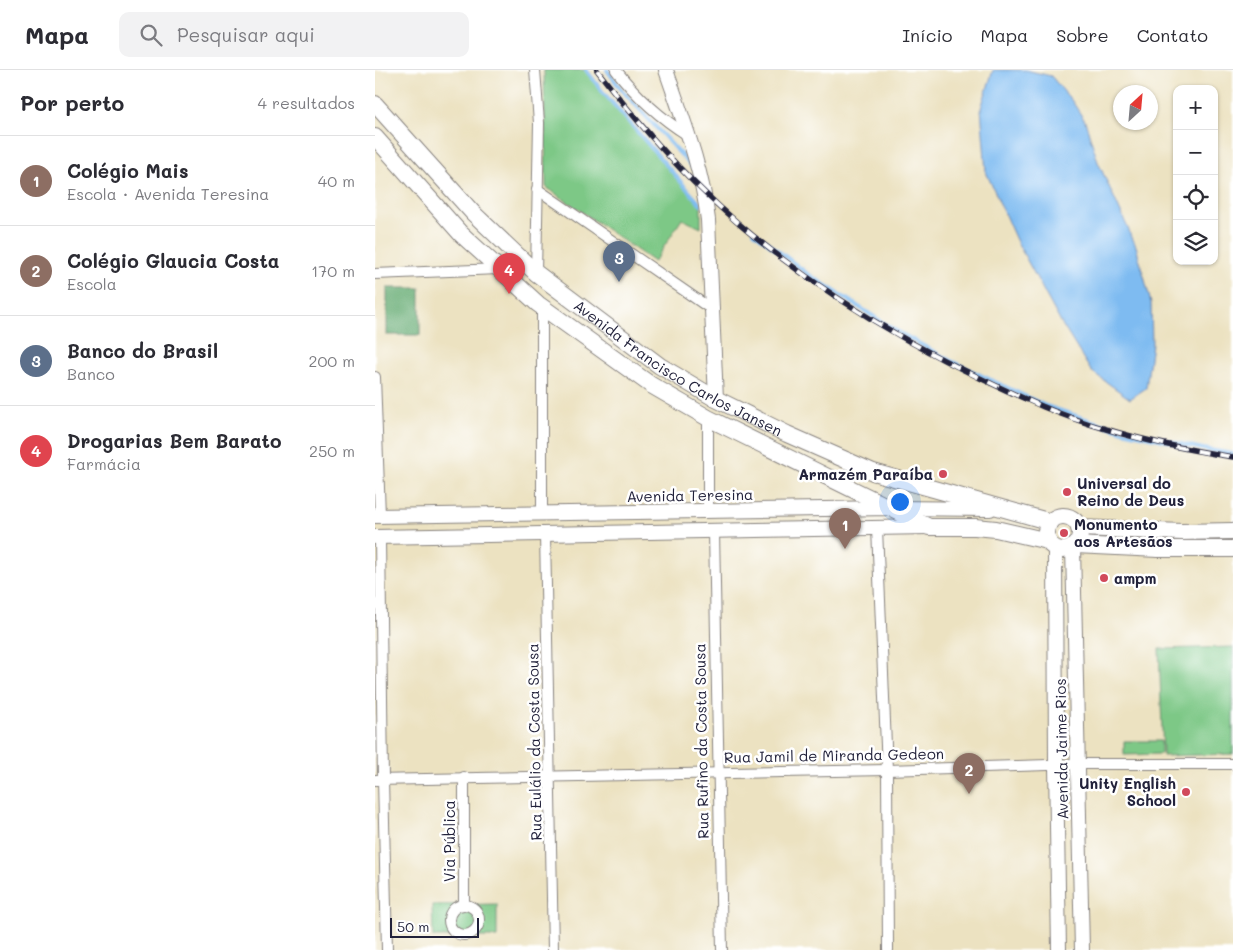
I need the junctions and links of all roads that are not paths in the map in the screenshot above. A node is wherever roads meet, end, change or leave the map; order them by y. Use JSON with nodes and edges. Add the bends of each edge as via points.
{"nodes":[{"id":1,"x":535,"y":70,"type":"edge"},
{"id":2,"x":616,"y":70,"type":"edge"},
{"id":3,"x":665,"y":70,"type":"edge"},
{"id":4,"x":375,"y":104,"type":"edge"},
{"id":5,"x":689,"y":136,"type":"junction"},
{"id":6,"x":375,"y":137,"type":"edge"},
{"id":7,"x":537,"y":189,"type":"junction"},
{"id":8,"x":499,"y":269,"type":"junction"},
{"id":9,"x":375,"y":274,"type":"edge"},
{"id":10,"x":536,"y":274,"type":"junction"},
{"id":11,"x":542,"y":308,"type":"junction"},
{"id":12,"x":711,"y":309,"type":"junction"},
{"id":13,"x":375,"y":377,"type":"edge"},
{"id":14,"x":716,"y":398,"type":"junction"},
{"id":15,"x":708,"y":418,"type":"junction"},
{"id":16,"x":787,"y":434,"type":"junction"},
{"id":17,"x":778,"y":452,"type":"junction"},
{"id":18,"x":892,"y":508,"type":"junction"},
{"id":19,"x":1005,"y":509,"type":"junction"},
{"id":20,"x":708,"y":511,"type":"junction"},
{"id":21,"x":650,"y":512,"type":"junction"},
{"id":22,"x":479,"y":513,"type":"junction"},
{"id":23,"x":542,"y":513,"type":"junction"},
{"id":24,"x":378,"y":516,"type":"edge"},
{"id":25,"x":1051,"y":522,"type":"junction"},
{"id":26,"x":929,"y":527,"type":"junction"},
{"id":27,"x":877,"y":528,"type":"junction"},
{"id":28,"x":1079,"y":528,"type":"junction"},
{"id":29,"x":713,"y":531,"type":"junction"},
{"id":30,"x":1233,"y":531,"type":"edge"},
{"id":31,"x":650,"y":532,"type":"junction"},
{"id":32,"x":545,"y":534,"type":"junction"},
{"id":33,"x":480,"y":535,"type":"junction"},
{"id":34,"x":378,"y":537,"type":"edge"},
{"id":35,"x":1052,"y":544,"type":"junction"},
{"id":36,"x":1074,"y":546,"type":"junction"},
{"id":37,"x":1233,"y":549,"type":"edge"},
{"id":38,"x":1056,"y":764,"type":"junction"},
{"id":39,"x":1077,"y":764,"type":"junction"},
{"id":40,"x":1233,"y":764,"type":"edge"},
{"id":41,"x":887,"y":770,"type":"junction"},
{"id":42,"x":717,"y":772,"type":"junction"},
{"id":43,"x":549,"y":775,"type":"junction"},
{"id":44,"x":464,"y":777,"type":"junction"},
{"id":45,"x":379,"y":780,"type":"edge"},
{"id":46,"x":464,"y":904,"type":"dead end"},
{"id":47,"x":387,"y":950,"type":"edge"},
{"id":48,"x":553,"y":950,"type":"edge"},
{"id":49,"x":721,"y":950,"type":"edge"},
{"id":50,"x":889,"y":950,"type":"edge"},
{"id":51,"x":1059,"y":950,"type":"edge"},
{"id":52,"x":1082,"y":950,"type":"edge"}],
"edges":[{"from":1,"to":7,"type":"street","via":[[539,123]]},
{"from":2,"to":5,"type":"street","via":[[650,107]]},
{"from":3,"to":5,"type":"main road"},
{"from":4,"to":10,"type":"main road","name":"Avenida Francisco Carlos Jansen","via":[[473,213]]},
{"from":5,"to":12,"type":"main road","via":[[705,194]]},
{"from":6,"to":8,"type":"main road","name":"Avenida Francisco Carlos Jansen","via":[[461,234]]},
{"from":7,"to":10,"type":"street"},
{"from":7,"to":12,"type":"street"},
{"from":8,"to":9,"type":"street"},
{"from":8,"to":11,"type":"main road","name":"Avenida Francisco Carlos Jansen"},
{"from":10,"to":14,"type":"main road","name":"Avenida Francisco Carlos Jansen","via":[[660,366]]},
{"from":11,"to":15,"type":"main road","name":"Avenida Francisco Carlos Jansen","via":[[651,385]]},
{"from":11,"to":23,"type":"street"},
{"from":12,"to":14,"type":"main road"},
{"from":13,"to":24,"type":"street"},
{"from":14,"to":16,"type":"main road","name":"Avenida Francisco Carlos Jansen"},
{"from":15,"to":17,"type":"main road","name":"Avenida Francisco Carlos Jansen"},
{"from":15,"to":20,"type":"street"},
{"from":16,"to":17,"type":"main road"},
{"from":16,"to":19,"type":"main road","name":"Avenida Francisco Carlos Jansen","via":[[873,472]]},
{"from":17,"to":18,"type":"main road","name":"Avenida Francisco Carlos Jansen"},
{"from":18,"to":19,"type":"main road","name":"Avenida Teresina"},
{"from":18,"to":20,"type":"main road","name":"Avenida Teresina"},
{"from":18,"to":26,"type":"main road","name":"Avenida Francisco Carlos Jansen"},
{"from":19,"to":25,"type":"main road","name":"Avenida Francisco Carlos Jansen"},
{"from":20,"to":21,"type":"main road","name":"Avenida Teresina"},
{"from":21,"to":23,"type":"main road","name":"Avenida Teresina"},
{"from":21,"to":31,"type":"main road"},
{"from":22,"to":23,"type":"main road","name":"Avenida Teresina"},
{"from":22,"to":24,"type":"main road","name":"Avenida Teresina"},
{"from":22,"to":33,"type":"main road"},
{"from":25,"to":28,"type":"main road","name":"Avenida Francisco Carlos Jansen","via":[[1064,517],[1073,520]]},
{"from":25,"to":35,"type":"main road","via":[[1046,531]]},
{"from":26,"to":27,"type":"main road"},
{"from":26,"to":35,"type":"main road","name":"Avenida Francisco Carlos Jansen","via":[[996,529]]},
{"from":27,"to":29,"type":"main road"},
{"from":27,"to":41,"type":"street"},
{"from":28,"to":30,"type":"main road","name":"Avenida Francisco Carlos Jansen"},
{"from":28,"to":36,"type":"main road","via":[[1079,538]]},
{"from":29,"to":31,"type":"main road"},
{"from":29,"to":42,"type":"street","name":"Rua Rufino da Costa Sousa"},
{"from":31,"to":32,"type":"main road"},
{"from":32,"to":33,"type":"main road"},
{"from":32,"to":43,"type":"street","name":"Rua Eulálio da Costa Sousa"},
{"from":33,"to":34,"type":"main road"},
{"from":34,"to":45,"type":"street"},
{"from":35,"to":36,"type":"main road","name":"Avenida Francisco Carlos Jansen","via":[[1064,550]]},
{"from":35,"to":38,"type":"main road","name":"Avenida Jaime Rios"},
{"from":36,"to":37,"type":"main road","name":"Avenida Francisco Carlos Jansen"},
{"from":36,"to":39,"type":"main road","name":"Avenida Jaime Rios"},
{"from":38,"to":39,"type":"street","name":"Rua Jamil de Miranda Gedeon"},
{"from":38,"to":41,"type":"street","name":"Rua Jamil de Miranda Gedeon"},
{"from":38,"to":51,"type":"main road","name":"Avenida Jaime Rios"},
{"from":39,"to":40,"type":"street","name":"Rua Jamil de Miranda Gedeon"},
{"from":39,"to":52,"type":"main road","name":"Avenida Jaime Rios"},
{"from":41,"to":42,"type":"street","name":"Rua Jamil de Miranda Gedeon"},
{"from":41,"to":50,"type":"street"},
{"from":42,"to":43,"type":"street","name":"Rua Jamil de Miranda Gedeon"},
{"from":42,"to":49,"type":"street","name":"Rua Rufino da Costa Sousa"},
{"from":43,"to":44,"type":"street","name":"Rua Jamil de Miranda Gedeon"},
{"from":43,"to":48,"type":"street","name":"Rua Eulálio da Costa Sousa"},
{"from":44,"to":45,"type":"street","name":"Rua Jamil de Miranda Gedeon"},
{"from":44,"to":46,"type":"street","name":"Via Pública"},
{"from":45,"to":47,"type":"street"}]}
